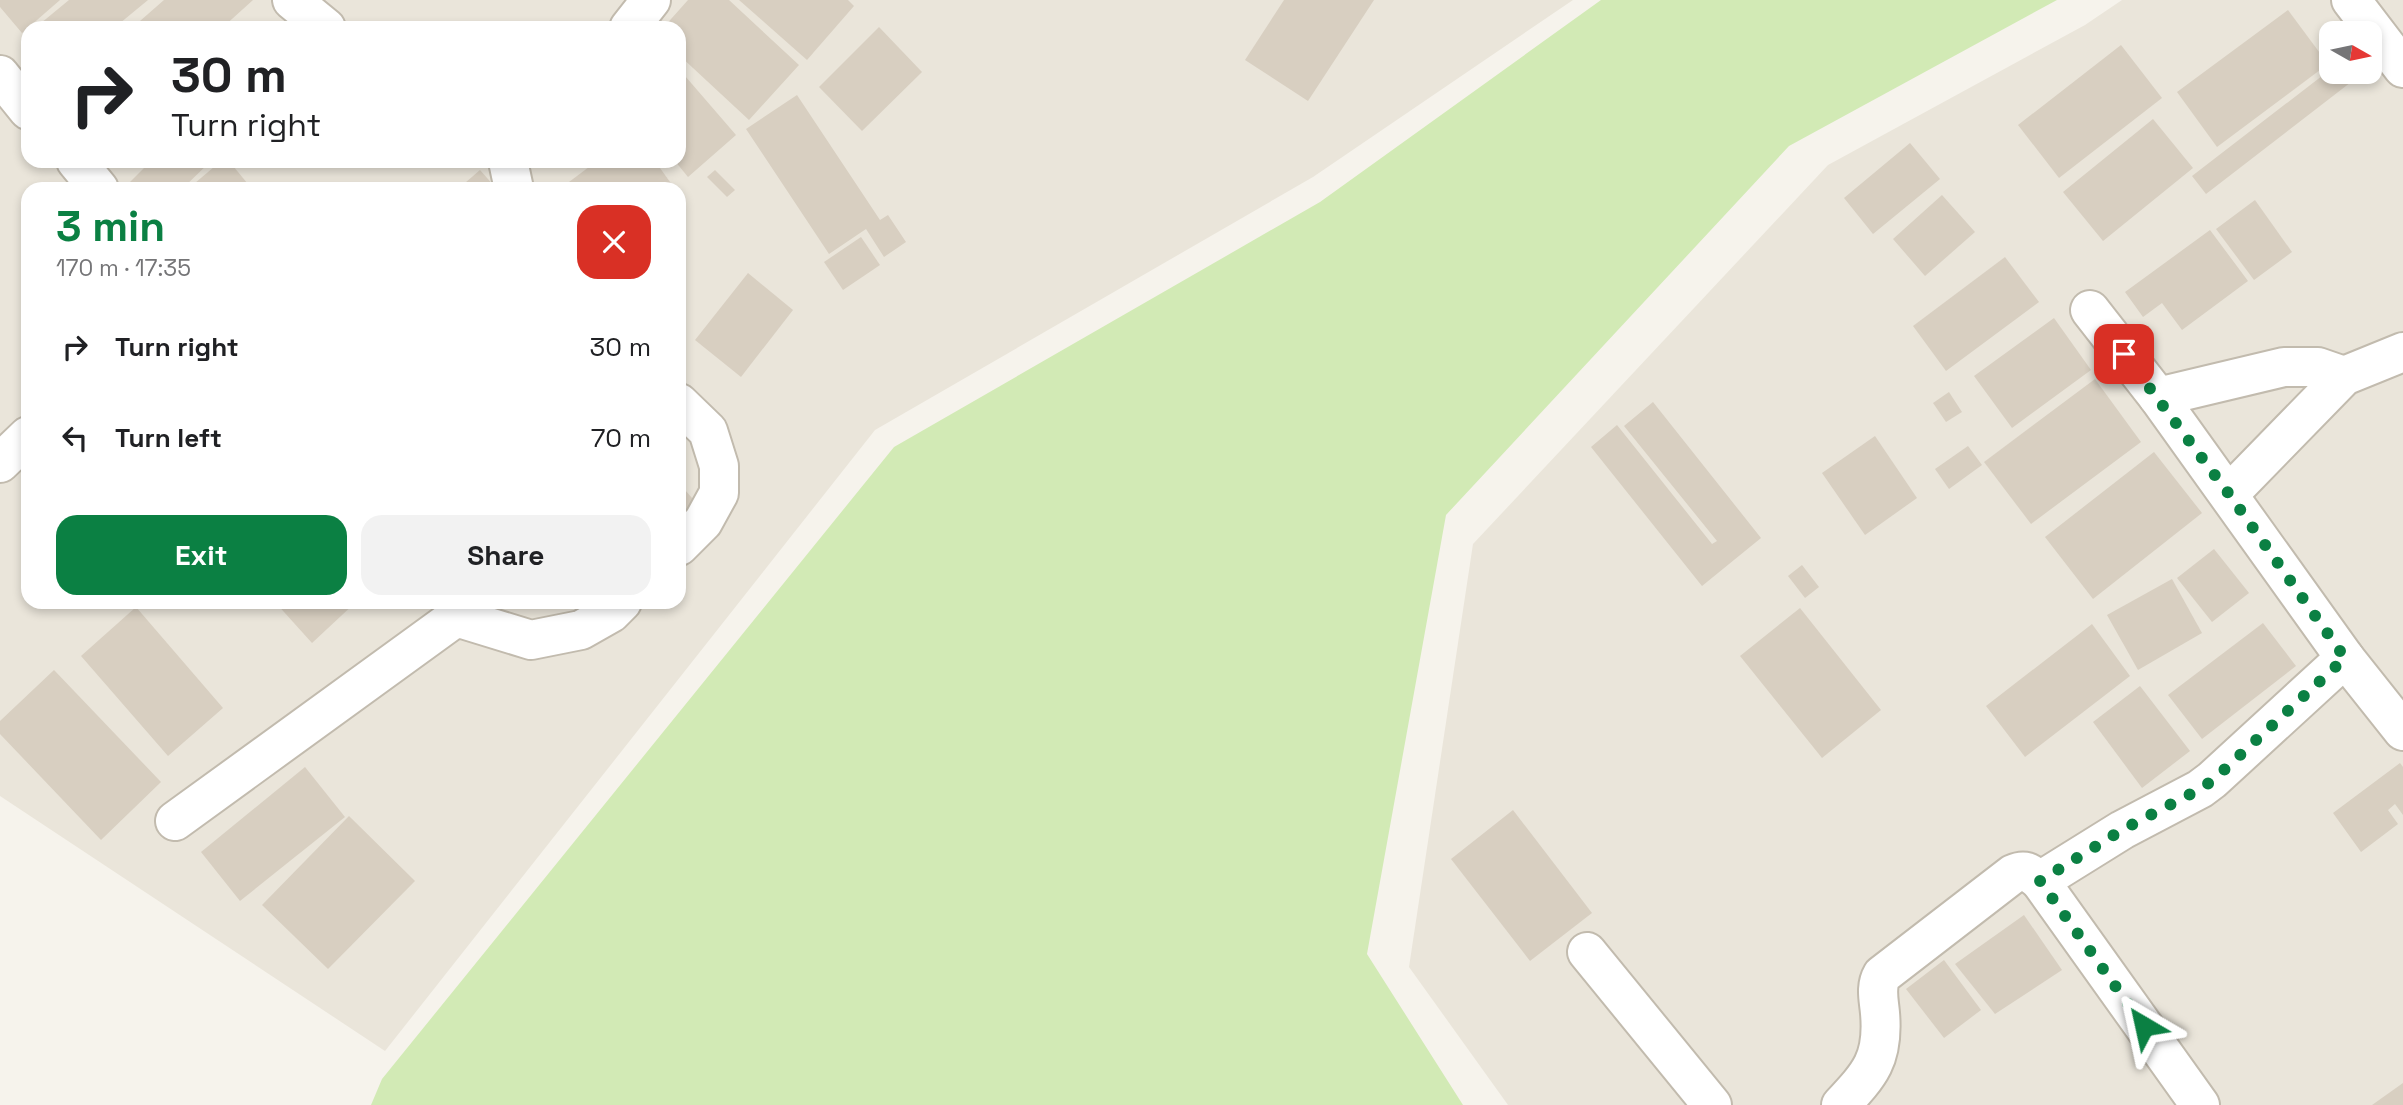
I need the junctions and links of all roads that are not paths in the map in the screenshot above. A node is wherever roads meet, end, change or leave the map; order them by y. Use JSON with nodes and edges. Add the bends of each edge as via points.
{"nodes":[{"id":1,"x":292,"y":0,"type":"edge"},
{"id":2,"x":651,"y":0,"type":"edge"},
{"id":3,"x":2351,"y":0,"type":"edge"},
{"id":4,"x":318,"y":21,"type":"edge"},
{"id":5,"x":634,"y":21,"type":"edge"},
{"id":6,"x":2403,"y":68,"type":"edge"},
{"id":7,"x":0,"y":75,"type":"edge"},
{"id":8,"x":21,"y":101,"type":"edge"},
{"id":9,"x":82,"y":168,"type":"edge"},
{"id":10,"x":93,"y":182,"type":"edge"},
{"id":11,"x":2090,"y":310,"type":"dead end"},
{"id":12,"x":2403,"y":352,"type":"edge"},
{"id":13,"x":2344,"y":376,"type":"junction"},
{"id":14,"x":2158,"y":397,"type":"junction"},
{"id":15,"x":686,"y":410,"type":"edge"},
{"id":16,"x":21,"y":443,"type":"edge"},
{"id":17,"x":0,"y":463,"type":"edge"},
{"id":18,"x":2229,"y":494,"type":"junction"},
{"id":19,"x":686,"y":539,"type":"edge"},
{"id":20,"x":615,"y":609,"type":"edge"},
{"id":21,"x":450,"y":610,"type":"edge"},
{"id":22,"x":2345,"y":658,"type":"junction"},
{"id":23,"x":2403,"y":731,"type":"edge"},
{"id":24,"x":175,"y":821,"type":"dead end"},
{"id":25,"x":2040,"y":881,"type":"junction"},
{"id":26,"x":1587,"y":952,"type":"dead end"},
{"id":27,"x":1712,"y":1105,"type":"edge"},
{"id":28,"x":1841,"y":1105,"type":"edge"},
{"id":29,"x":2200,"y":1105,"type":"edge"}],
"edges":[{"from":1,"to":4,"type":"street"},
{"from":2,"to":5,"type":"street"},
{"from":3,"to":6,"type":"street"},
{"from":7,"to":8,"type":"street"},
{"from":9,"to":10,"type":"street"},
{"from":11,"to":14,"type":"street"},
{"from":12,"to":13,"type":"street"},
{"from":13,"to":14,"type":"street","via":[[2318,368],[2284,367]]},
{"from":13,"to":18,"type":"street"},
{"from":14,"to":18,"type":"street"},
{"from":15,"to":19,"type":"street","via":[[708,431],[719,466],[719,493],[703,522]]},
{"from":16,"to":17,"type":"street"},
{"from":18,"to":22,"type":"street"},
{"from":20,"to":21,"type":"street","via":[[581,630],[531,640]]},
{"from":21,"to":24,"type":"street"},
{"from":22,"to":23,"type":"street"},
{"from":22,"to":25,"type":"street","via":[[2213,780]]},
{"from":25,"to":28,"type":"street","via":[[2028,871],[2013,874],[1882,975],[1874,1065]]},
{"from":25,"to":29,"type":"street"},
{"from":26,"to":27,"type":"street"}]}
